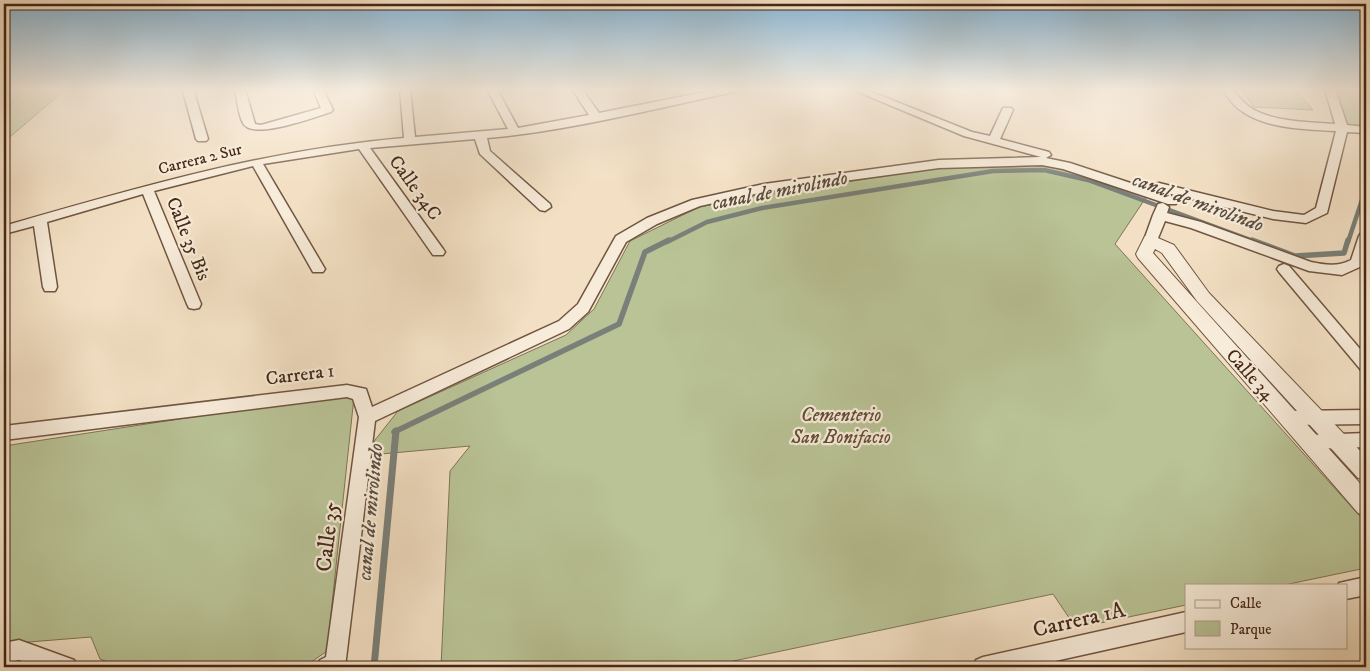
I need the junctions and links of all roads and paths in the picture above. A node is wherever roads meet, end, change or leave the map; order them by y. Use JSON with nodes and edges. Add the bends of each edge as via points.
{"nodes":[{"id":1,"x":197,"y":120,"type":"edge"},
{"id":2,"x":247,"y":120,"type":"edge"},
{"id":3,"x":289,"y":120,"type":"edge"},
{"id":4,"x":408,"y":120,"type":"edge"},
{"id":5,"x":509,"y":120,"type":"edge"},
{"id":6,"x":578,"y":120,"type":"edge"},
{"id":7,"x":933,"y":120,"type":"edge"},
{"id":8,"x":1002,"y":120,"type":"edge"},
{"id":9,"x":1286,"y":120,"type":"edge"},
{"id":10,"x":1340,"y":120,"type":"edge"},
{"id":11,"x":1342,"y":128,"type":"junction"},
{"id":12,"x":1366,"y":130,"type":"edge"},
{"id":13,"x":515,"y":132,"type":"junction"},
{"id":14,"x":480,"y":134,"type":"junction"},
{"id":15,"x":202,"y":139,"type":"dead end"},
{"id":16,"x":410,"y":140,"type":"junction"},
{"id":17,"x":993,"y":142,"type":"junction"},
{"id":18,"x":362,"y":145,"type":"junction"},
{"id":19,"x":256,"y":162,"type":"junction"},
{"id":20,"x":147,"y":189,"type":"junction"},
{"id":21,"x":1192,"y":196,"type":"junction"},
{"id":22,"x":545,"y":207,"type":"dead end"},
{"id":23,"x":1164,"y":208,"type":"junction"},
{"id":24,"x":40,"y":220,"type":"junction"},
{"id":25,"x":4,"y":230,"type":"edge"},
{"id":26,"x":1366,"y":236,"type":"edge"},
{"id":27,"x":1151,"y":240,"type":"junction"},
{"id":28,"x":438,"y":252,"type":"dead end"},
{"id":29,"x":318,"y":268,"type":"dead end"},
{"id":30,"x":1284,"y":269,"type":"dead end"},
{"id":31,"x":50,"y":287,"type":"dead end"},
{"id":32,"x":194,"y":304,"type":"dead end"},
{"id":33,"x":1366,"y":366,"type":"edge"},
{"id":34,"x":367,"y":417,"type":"junction"},
{"id":35,"x":1366,"y":417,"type":"edge"},
{"id":36,"x":1289,"y":418,"type":"junction"},
{"id":37,"x":1315,"y":418,"type":"junction"},
{"id":38,"x":4,"y":433,"type":"edge"},
{"id":39,"x":1366,"y":440,"type":"edge"},
{"id":40,"x":1312,"y":442,"type":"junction"},
{"id":41,"x":1337,"y":442,"type":"junction"},
{"id":42,"x":1366,"y":472,"type":"edge"},
{"id":43,"x":1366,"y":506,"type":"edge"},
{"id":44,"x":1366,"y":586,"type":"edge"},
{"id":45,"x":1348,"y":590,"type":"edge"},
{"id":46,"x":1185,"y":622,"type":"edge"},
{"id":47,"x":4,"y":653,"type":"edge"},
{"id":48,"x":331,"y":665,"type":"edge"},
{"id":49,"x":67,"y":667,"type":"edge"},
{"id":50,"x":983,"y":667,"type":"edge"}],
"edges":[{"from":1,"to":15,"type":"street"},
{"from":2,"to":3,"type":"street","via":[[252,127],[261,128]]},
{"from":4,"to":16,"type":"street"},
{"from":5,"to":13,"type":"street"},
{"from":6,"to":13,"type":"street","name":"Carrera 2 Sur"},
{"from":7,"to":17,"type":"street"},
{"from":8,"to":17,"type":"street"},
{"from":9,"to":11,"type":"street"},
{"from":10,"to":11,"type":"street"},
{"from":11,"to":12,"type":"street"},
{"from":11,"to":21,"type":"street","via":[[1322,210],[1315,216],[1306,219],[1273,215]]},
{"from":13,"to":14,"type":"street","name":"Carrera 2 Sur"},
{"from":14,"to":16,"type":"street","name":"Carrera 2 Sur"},
{"from":14,"to":22,"type":"street","via":[[484,152]]},
{"from":16,"to":18,"type":"street","name":"Carrera 2 Sur"},
{"from":17,"to":21,"type":"street"},
{"from":18,"to":19,"type":"street","name":"Carrera 2 Sur"},
{"from":18,"to":28,"type":"street","name":"Calle 34C"},
{"from":19,"to":20,"type":"street","name":"Carrera 2 Sur"},
{"from":19,"to":29,"type":"street"},
{"from":20,"to":24,"type":"street","name":"Carrera 2 Sur"},
{"from":20,"to":32,"type":"street","name":"Calle 35 Bis"},
{"from":21,"to":23,"type":"street"},
{"from":23,"to":26,"type":"street","via":[[1196,225],[1309,266],[1330,270],[1342,270],[1357,263]]},
{"from":23,"to":27,"type":"street","name":"Calle 34"},
{"from":23,"to":34,"type":"street","via":[[1066,166],[1042,161],[939,164],[764,188],[696,203],[652,221],[621,239],[583,308],[564,325]]},
{"from":24,"to":25,"type":"street","name":"Carrera 2 Sur"},
{"from":24,"to":31,"type":"street"},
{"from":27,"to":36,"type":"street","name":"Calle 34","via":[[1144,254]]},
{"from":27,"to":37,"type":"street","name":"Calle 34","via":[[1168,249],[1203,297]]},
{"from":30,"to":33,"type":"street"},
{"from":34,"to":38,"type":"street","name":"Carrera 1","via":[[360,394],[347,391]]},
{"from":34,"to":48,"type":"street","name":"Calle 35"},
{"from":35,"to":37,"type":"street"},
{"from":36,"to":37,"type":"street"},
{"from":36,"to":40,"type":"street","name":"Calle 34"},
{"from":37,"to":41,"type":"street","name":"Calle 34"},
{"from":39,"to":41,"type":"street"},
{"from":40,"to":41,"type":"street"},
{"from":40,"to":43,"type":"street","name":"Calle 34"},
{"from":41,"to":42,"type":"street","name":"Calle 34"},
{"from":44,"to":45,"type":"street"},
{"from":46,"to":50,"type":"street","name":"Carrera 1A"},
{"from":47,"to":49,"type":"street","via":[[19,650]]}]}
